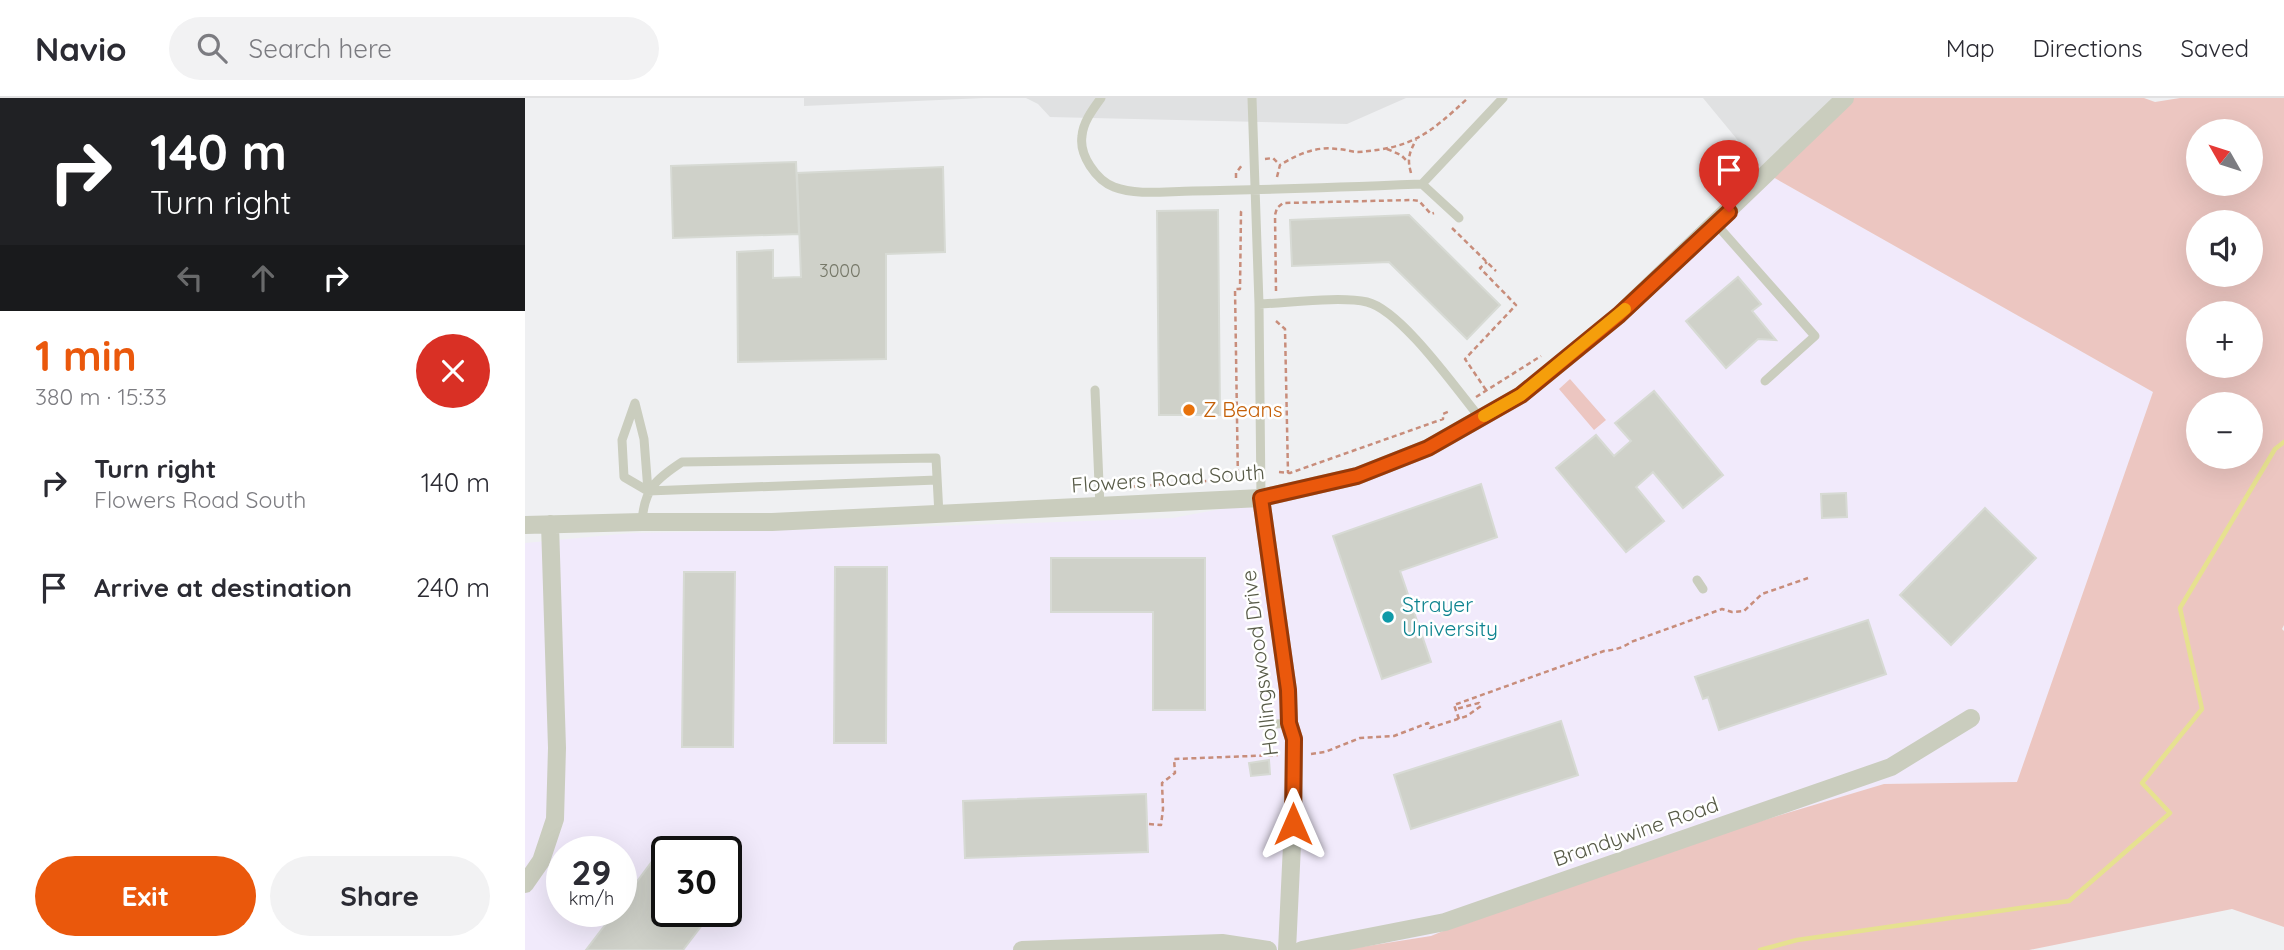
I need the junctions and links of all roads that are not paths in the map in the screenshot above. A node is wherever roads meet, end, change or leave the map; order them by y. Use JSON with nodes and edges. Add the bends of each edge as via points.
{"nodes":[{"id":1,"x":1101,"y":98,"type":"edge"},
{"id":2,"x":1252,"y":98,"type":"edge"},
{"id":3,"x":1503,"y":98,"type":"edge"},
{"id":4,"x":1845,"y":98,"type":"edge"},
{"id":5,"x":1422,"y":184,"type":"junction"},
{"id":6,"x":1255,"y":190,"type":"junction"},
{"id":7,"x":1459,"y":218,"type":"dead end"},
{"id":8,"x":1716,"y":224,"type":"junction"},
{"id":9,"x":1258,"y":304,"type":"junction"},
{"id":10,"x":1765,"y":381,"type":"dead end"},
{"id":11,"x":1095,"y":390,"type":"dead end"},
{"id":12,"x":1481,"y":418,"type":"junction"},
{"id":13,"x":937,"y":480,"type":"junction"},
{"id":14,"x":649,"y":491,"type":"junction"},
{"id":15,"x":1261,"y":498,"type":"junction"},
{"id":16,"x":1100,"y":507,"type":"junction"},
{"id":17,"x":939,"y":515,"type":"junction"},
{"id":18,"x":642,"y":522,"type":"junction"},
{"id":19,"x":550,"y":524,"type":"junction"},
{"id":20,"x":525,"y":525,"type":"edge"},
{"id":21,"x":1697,"y":580,"type":"dead end"},
{"id":22,"x":1703,"y":589,"type":"dead end"},
{"id":23,"x":1971,"y":718,"type":"dead end"},
{"id":24,"x":1289,"y":723,"type":"junction"},
{"id":25,"x":1263,"y":725,"type":"dead end"},
{"id":26,"x":525,"y":884,"type":"edge"},
{"id":27,"x":1022,"y":950,"type":"edge"},
{"id":28,"x":1268,"y":950,"type":"edge"},
{"id":29,"x":1287,"y":950,"type":"edge"},
{"id":30,"x":1302,"y":950,"type":"edge"}],
"edges":[{"from":1,"to":6,"type":"lane","via":[[1081,134],[1082,147],[1096,174],[1111,186],[1140,191]]},
{"from":2,"to":6,"type":"lane"},
{"from":3,"to":5,"type":"lane"},
{"from":4,"to":8,"type":"street","name":"Flowers Road South"},
{"from":5,"to":6,"type":"lane"},
{"from":5,"to":7,"type":"lane"},
{"from":6,"to":9,"type":"lane"},
{"from":8,"to":10,"type":"lane","via":[[1815,336]]},
{"from":8,"to":12,"type":"street","name":"Flowers Road South","via":[[1619,315],[1521,395]]},
{"from":9,"to":12,"type":"lane","via":[[1371,303],[1401,325]]},
{"from":9,"to":15,"type":"lane"},
{"from":11,"to":16,"type":"lane"},
{"from":12,"to":15,"type":"street","name":"Flowers Road South","via":[[1428,448],[1357,476]]},
{"from":13,"to":14,"type":"lane"},
{"from":13,"to":14,"type":"lane","via":[[936,458],[682,462],[657,479]]},
{"from":13,"to":17,"type":"lane"},
{"from":14,"to":14,"type":"lane","via":[[645,439],[635,403],[621,440],[624,477]]},
{"from":14,"to":18,"type":"lane"},
{"from":15,"to":16,"type":"street","name":"Flowers Road South"},
{"from":15,"to":24,"type":"street","name":"Hollingswood Drive"},
{"from":16,"to":17,"type":"street","name":"Flowers Road South"},
{"from":17,"to":18,"type":"street","name":"Flowers Road South"},
{"from":18,"to":19,"type":"street","name":"Flowers Road South"},
{"from":19,"to":20,"type":"street","name":"Flowers Road South"},
{"from":19,"to":26,"type":"street","via":[[555,819],[541,861]]},
{"from":21,"to":22,"type":"lane"},
{"from":23,"to":30,"type":"street","name":"Brandywine Road","via":[[1891,767],[1458,918]]},
{"from":24,"to":25,"type":"lane"},
{"from":24,"to":29,"type":"street","name":"Hollingswood Drive","via":[[1294,772]]},
{"from":27,"to":28,"type":"street","via":[[1222,943]]}]}
